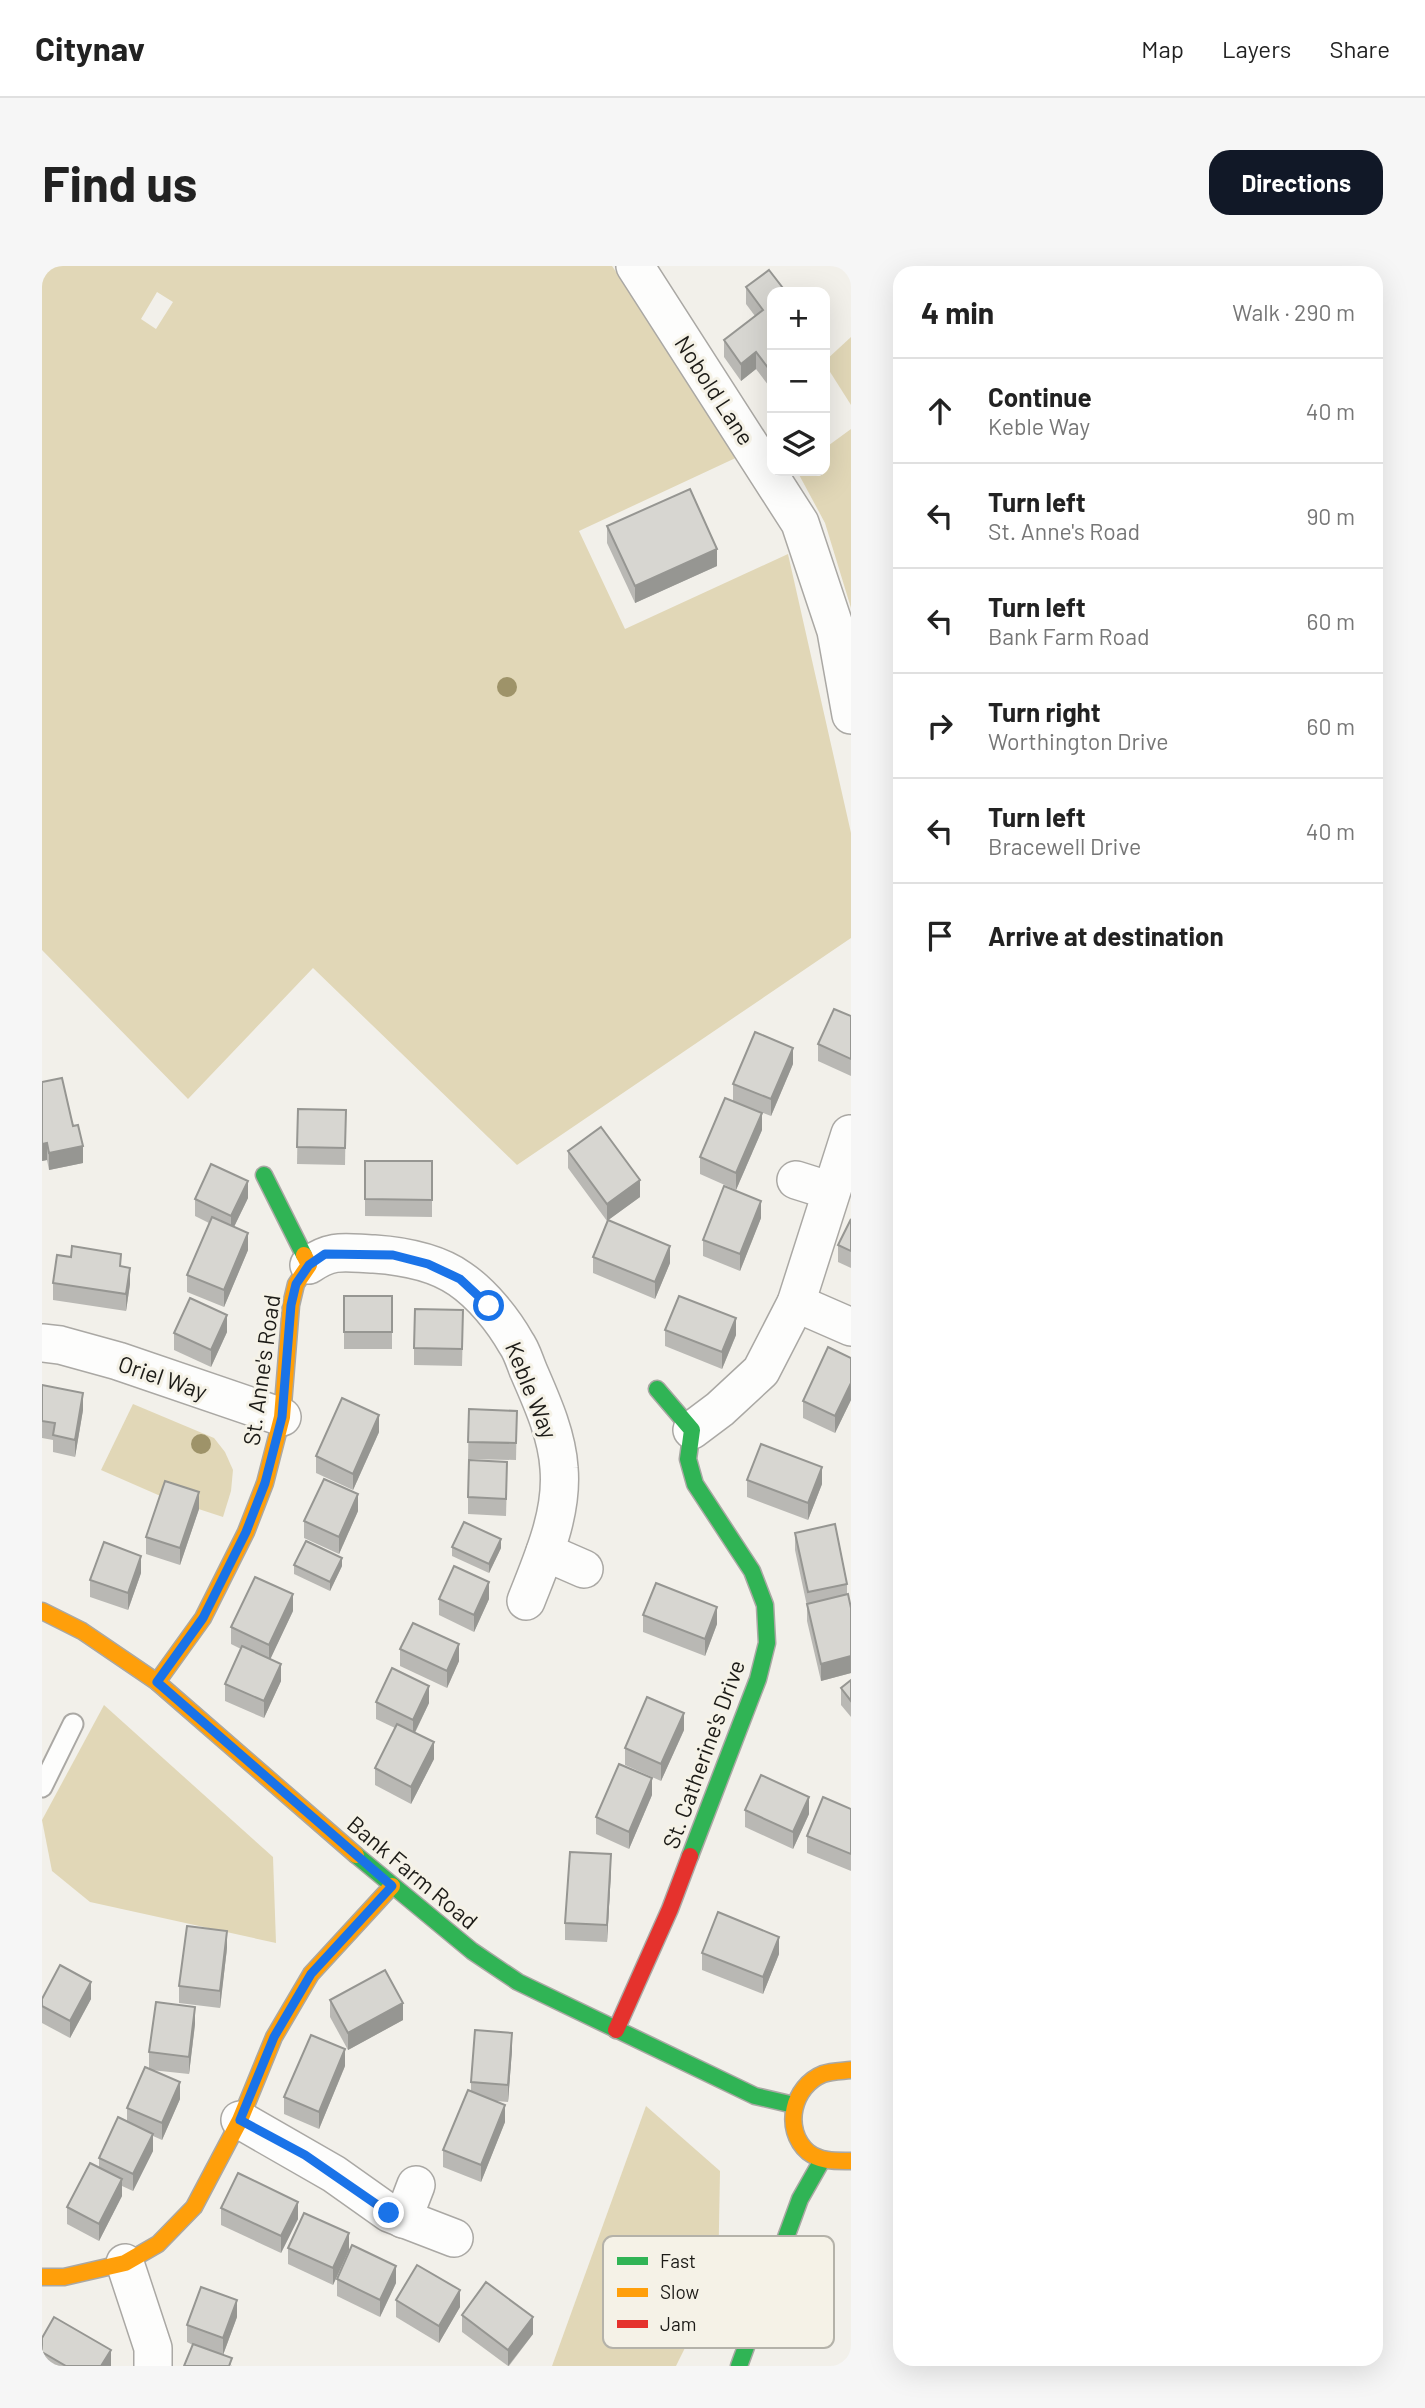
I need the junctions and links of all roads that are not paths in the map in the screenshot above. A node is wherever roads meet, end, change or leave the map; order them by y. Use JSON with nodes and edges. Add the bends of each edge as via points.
{"nodes":[{"id":1,"x":635,"y":266,"type":"edge"},
{"id":2,"x":851,"y":715,"type":"edge"},
{"id":3,"x":850,"y":1134,"type":"edge"},
{"id":4,"x":264,"y":1175,"type":"dead end"},
{"id":5,"x":796,"y":1180,"type":"dead end"},
{"id":6,"x":831,"y":1191,"type":"junction"},
{"id":7,"x":309,"y":1265,"type":"junction"},
{"id":8,"x":796,"y":1303,"type":"junction"},
{"id":9,"x":851,"y":1326,"type":"edge"},
{"id":10,"x":42,"y":1343,"type":"edge"},
{"id":11,"x":657,"y":1389,"type":"dead end"},
{"id":12,"x":282,"y":1417,"type":"junction"},
{"id":13,"x":692,"y":1430,"type":"junction"},
{"id":14,"x":545,"y":1552,"type":"junction"},
{"id":15,"x":584,"y":1569,"type":"dead end"},
{"id":16,"x":526,"y":1601,"type":"dead end"},
{"id":17,"x":42,"y":1611,"type":"edge"},
{"id":18,"x":157,"y":1682,"type":"junction"},
{"id":19,"x":73,"y":1724,"type":"dead end"},
{"id":20,"x":42,"y":1787,"type":"edge"},
{"id":21,"x":392,"y":1886,"type":"junction"},
{"id":22,"x":617,"y":2030,"type":"junction"},
{"id":23,"x":851,"y":2070,"type":"edge"},
{"id":24,"x":794,"y":2105,"type":"junction"},
{"id":25,"x":240,"y":2120,"type":"junction"},
{"id":26,"x":851,"y":2161,"type":"edge"},
{"id":27,"x":821,"y":2162,"type":"junction"},
{"id":28,"x":416,"y":2185,"type":"dead end"},
{"id":29,"x":403,"y":2218,"type":"junction"},
{"id":30,"x":785,"y":2236,"type":"edge"},
{"id":31,"x":454,"y":2238,"type":"dead end"},
{"id":32,"x":125,"y":2263,"type":"junction"},
{"id":33,"x":42,"y":2277,"type":"edge"},
{"id":34,"x":741,"y":2363,"type":"edge"},
{"id":35,"x":153,"y":2366,"type":"edge"},
{"id":36,"x":763,"y":2366,"type":"edge"}],
"edges":[{"from":1,"to":2,"type":"street","name":"Nobold Lane","via":[[800,523],[835,631]]},
{"from":3,"to":6,"type":"street"},
{"from":4,"to":7,"type":"street"},
{"from":5,"to":6,"type":"street"},
{"from":6,"to":8,"type":"street"},
{"from":7,"to":12,"type":"street","name":"St. Anne's Road","via":[[296,1284],[291,1305]]},
{"from":7,"to":14,"type":"street","name":"Keble Way","via":[[325,1254],[393,1255],[460,1279],[489,1306],[517,1343],[549,1421],[559,1468],[556,1508]]},
{"from":8,"to":9,"type":"street"},
{"from":8,"to":13,"type":"street","via":[[761,1371]]},
{"from":10,"to":12,"type":"street","name":"Oriel Way","via":[[118,1361]]},
{"from":11,"to":13,"type":"street"},
{"from":12,"to":18,"type":"street","name":"St. Anne's Road","via":[[246,1532],[203,1618]]},
{"from":13,"to":22,"type":"street","name":"St. Catherine's Drive","via":[[688,1458],[695,1484],[752,1571],[765,1605],[767,1643],[758,1679],[670,1909]]},
{"from":14,"to":15,"type":"street"},
{"from":14,"to":16,"type":"street","name":"Keble Way"},
{"from":17,"to":18,"type":"street","name":"Bank Farm Road","via":[[82,1631]]},
{"from":18,"to":21,"type":"street","name":"Bank Farm Road"},
{"from":19,"to":20,"type":"lane"},
{"from":21,"to":22,"type":"street","name":"Bank Farm Road","via":[[518,1982]]},
{"from":21,"to":25,"type":"street","via":[[311,1974],[274,2037]]},
{"from":22,"to":24,"type":"street","name":"Bank Farm Road","via":[[755,2095]]},
{"from":23,"to":24,"type":"street","via":[[816,2076],[803,2086]]},
{"from":24,"to":27,"type":"street","via":[[792,2118],[799,2142]]},
{"from":25,"to":29,"type":"street"},
{"from":25,"to":32,"type":"street","via":[[194,2207],[158,2244]]},
{"from":26,"to":27,"type":"street"},
{"from":27,"to":30,"type":"street"},
{"from":28,"to":29,"type":"street"},
{"from":29,"to":31,"type":"street"},
{"from":32,"to":33,"type":"street","via":[[64,2277]]},
{"from":32,"to":35,"type":"street","via":[[153,2348]]},
{"from":34,"to":36,"type":"lane"}]}
